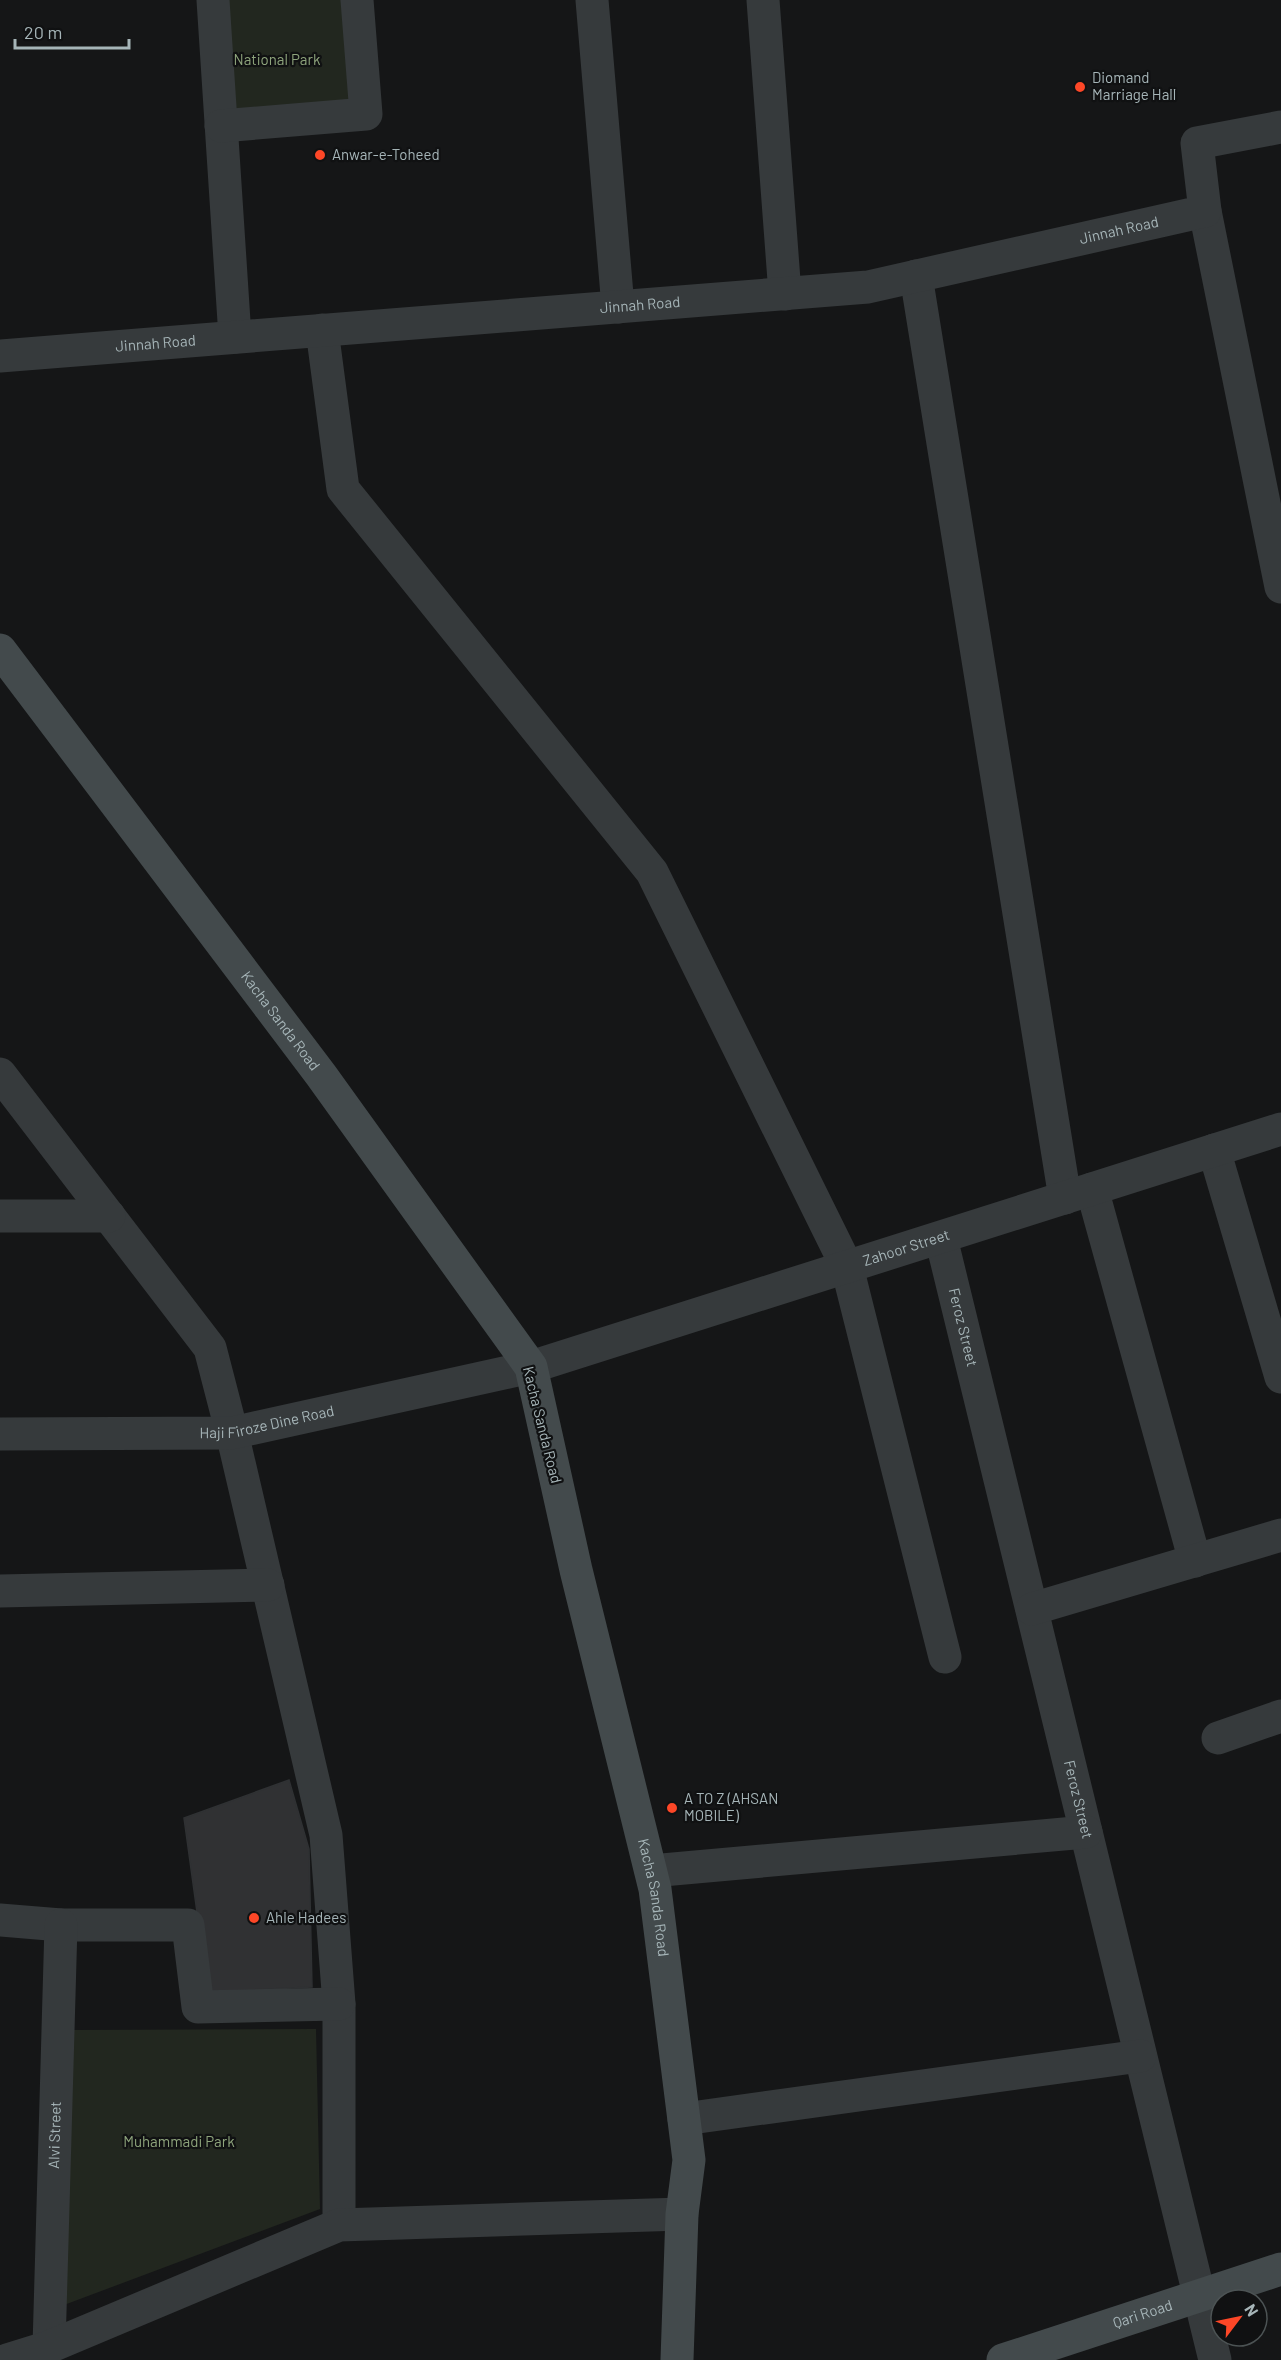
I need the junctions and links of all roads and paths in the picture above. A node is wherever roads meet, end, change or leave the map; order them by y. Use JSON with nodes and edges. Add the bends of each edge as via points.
{"nodes":[{"id":1,"x":213,"y":0,"type":"edge"},
{"id":2,"x":357,"y":0,"type":"edge"},
{"id":3,"x":592,"y":0,"type":"edge"},
{"id":4,"x":763,"y":0,"type":"edge"},
{"id":5,"x":221,"y":126,"type":"junction"},
{"id":6,"x":1281,"y":127,"type":"edge"},
{"id":7,"x":1205,"y":211,"type":"junction"},
{"id":8,"x":916,"y":276,"type":"junction"},
{"id":9,"x":784,"y":294,"type":"junction"},
{"id":10,"x":618,"y":307,"type":"junction"},
{"id":11,"x":322,"y":330,"type":"junction"},
{"id":12,"x":235,"y":337,"type":"junction"},
{"id":13,"x":0,"y":356,"type":"edge"},
{"id":14,"x":1281,"y":587,"type":"edge"},
{"id":15,"x":0,"y":650,"type":"edge"},
{"id":16,"x":0,"y":1074,"type":"edge"},
{"id":17,"x":1281,"y":1129,"type":"edge"},
{"id":18,"x":1214,"y":1150,"type":"junction"},
{"id":19,"x":1079,"y":1194,"type":"junction"},
{"id":20,"x":0,"y":1216,"type":"edge"},
{"id":21,"x":109,"y":1216,"type":"junction"},
{"id":22,"x":941,"y":1238,"type":"junction"},
{"id":23,"x":847,"y":1267,"type":"junction"},
{"id":24,"x":531,"y":1367,"type":"junction"},
{"id":25,"x":1281,"y":1377,"type":"edge"},
{"id":26,"x":232,"y":1433,"type":"junction"},
{"id":27,"x":0,"y":1434,"type":"edge"},
{"id":28,"x":1281,"y":1535,"type":"edge"},
{"id":29,"x":1195,"y":1561,"type":"junction"},
{"id":30,"x":268,"y":1585,"type":"junction"},
{"id":31,"x":0,"y":1591,"type":"edge"},
{"id":32,"x":1032,"y":1609,"type":"junction"},
{"id":33,"x":945,"y":1657,"type":"dead end"},
{"id":34,"x":1281,"y":1716,"type":"edge"},
{"id":35,"x":1218,"y":1738,"type":"dead end"},
{"id":36,"x":1086,"y":1832,"type":"junction"},
{"id":37,"x":651,"y":1871,"type":"junction"},
{"id":38,"x":0,"y":1920,"type":"edge"},
{"id":39,"x":61,"y":1926,"type":"junction"},
{"id":40,"x":339,"y":2004,"type":"junction"},
{"id":41,"x":1140,"y":2056,"type":"junction"},
{"id":42,"x":684,"y":2119,"type":"junction"},
{"id":43,"x":682,"y":2214,"type":"junction"},
{"id":44,"x":339,"y":2225,"type":"junction"},
{"id":45,"x":1281,"y":2269,"type":"edge"},
{"id":46,"x":1199,"y":2296,"type":"junction"},
{"id":47,"x":49,"y":2347,"type":"junction"},
{"id":48,"x":7,"y":2360,"type":"edge"},
{"id":49,"x":677,"y":2360,"type":"edge"},
{"id":50,"x":1003,"y":2360,"type":"edge"},
{"id":51,"x":1215,"y":2360,"type":"edge"}],
"edges":[{"from":1,"to":5,"type":"street"},
{"from":2,"to":5,"type":"street","via":[[366,114]]},
{"from":3,"to":10,"type":"street"},
{"from":4,"to":9,"type":"street"},
{"from":5,"to":12,"type":"street"},
{"from":6,"to":7,"type":"street","via":[[1197,143]]},
{"from":7,"to":8,"type":"street","name":"Jinnah Road"},
{"from":7,"to":14,"type":"street"},
{"from":8,"to":9,"type":"street","name":"Jinnah Road","via":[[868,287]]},
{"from":8,"to":19,"type":"street"},
{"from":9,"to":10,"type":"street","name":"Jinnah Road"},
{"from":10,"to":11,"type":"street","name":"Jinnah Road"},
{"from":11,"to":12,"type":"street","name":"Jinnah Road"},
{"from":11,"to":23,"type":"street","via":[[342,489],[652,872]]},
{"from":12,"to":13,"type":"street","name":"Jinnah Road"},
{"from":15,"to":24,"type":"main road","name":"Kacha Sanda Road","via":[[321,1075]]},
{"from":16,"to":21,"type":"street"},
{"from":17,"to":18,"type":"street","name":"Zahoor Street"},
{"from":18,"to":19,"type":"street","name":"Zahoor Street"},
{"from":18,"to":25,"type":"street"},
{"from":19,"to":22,"type":"street","name":"Zahoor Street"},
{"from":19,"to":29,"type":"street"},
{"from":20,"to":21,"type":"street"},
{"from":21,"to":26,"type":"street","via":[[210,1348]]},
{"from":22,"to":23,"type":"street","name":"Zahoor Street"},
{"from":22,"to":32,"type":"street","name":"Feroz Street"},
{"from":23,"to":24,"type":"street","name":"Zahoor Street"},
{"from":23,"to":33,"type":"street"},
{"from":24,"to":26,"type":"street","name":"Haji Firoze Dine Road"},
{"from":24,"to":37,"type":"main road","name":"Kacha Sanda Road","via":[[576,1570]]},
{"from":26,"to":27,"type":"street","name":"Haji Firoze Dine Road"},
{"from":26,"to":30,"type":"street"},
{"from":28,"to":29,"type":"street"},
{"from":29,"to":32,"type":"street"},
{"from":30,"to":31,"type":"street"},
{"from":30,"to":40,"type":"street","via":[[326,1835]]},
{"from":32,"to":36,"type":"street","name":"Feroz Street"},
{"from":34,"to":35,"type":"street"},
{"from":36,"to":37,"type":"street"},
{"from":36,"to":41,"type":"street","name":"Feroz Street"},
{"from":37,"to":42,"type":"main road","name":"Kacha Sanda Road"},
{"from":38,"to":39,"type":"street"},
{"from":39,"to":40,"type":"street","via":[[188,1925],[198,2007]]},
{"from":39,"to":47,"type":"street","name":"Alvi Street"},
{"from":40,"to":44,"type":"street"},
{"from":41,"to":42,"type":"street"},
{"from":41,"to":46,"type":"street","name":"Feroz Street"},
{"from":42,"to":43,"type":"main road","name":"Kacha Sanda Road","via":[[689,2160]]},
{"from":43,"to":44,"type":"street"},
{"from":43,"to":49,"type":"main road","name":"Kacha Sanda Road"},
{"from":44,"to":47,"type":"street"},
{"from":45,"to":46,"type":"main road","name":"Qari Road"},
{"from":46,"to":50,"type":"main road","name":"Qari Road"},
{"from":46,"to":51,"type":"street","name":"Feroz Street"},
{"from":47,"to":48,"type":"street"}]}
